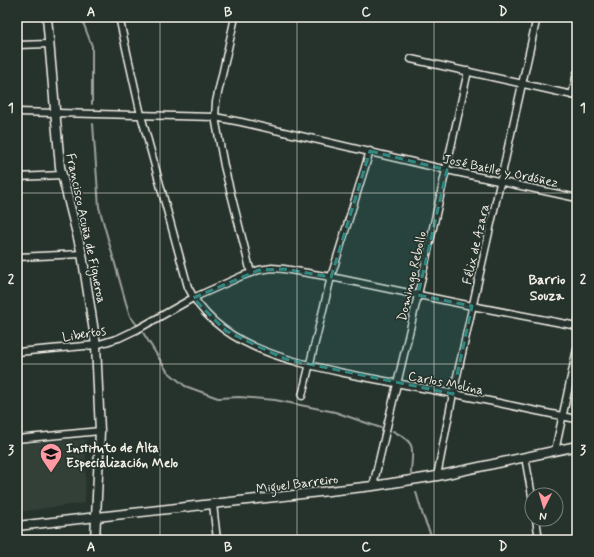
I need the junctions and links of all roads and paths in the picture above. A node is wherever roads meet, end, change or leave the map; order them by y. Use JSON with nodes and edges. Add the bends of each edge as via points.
{"nodes":[{"id":1,"x":47,"y":17,"type":"edge"},
{"id":2,"x":119,"y":17,"type":"edge"},
{"id":3,"x":235,"y":17,"type":"edge"},
{"id":4,"x":537,"y":17,"type":"edge"},
{"id":5,"x":49,"y":44,"type":"junction"},
{"id":6,"x":17,"y":45,"type":"edge"},
{"id":7,"x":411,"y":59,"type":"dead end"},
{"id":8,"x":468,"y":72,"type":"junction"},
{"id":9,"x":577,"y":73,"type":"edge"},
{"id":10,"x":522,"y":84,"type":"junction"},
{"id":11,"x":574,"y":96,"type":"edge"},
{"id":12,"x":17,"y":112,"type":"edge"},
{"id":13,"x":55,"y":113,"type":"junction"},
{"id":14,"x":141,"y":115,"type":"junction"},
{"id":15,"x":215,"y":117,"type":"junction"},
{"id":16,"x":370,"y":151,"type":"junction"},
{"id":17,"x":447,"y":170,"type":"junction"},
{"id":18,"x":62,"y":175,"type":"junction"},
{"id":19,"x":17,"y":178,"type":"edge"},
{"id":20,"x":501,"y":182,"type":"junction"},
{"id":21,"x":577,"y":198,"type":"edge"},
{"id":22,"x":82,"y":254,"type":"junction"},
{"id":23,"x":17,"y":257,"type":"edge"},
{"id":24,"x":251,"y":273,"type":"junction"},
{"id":25,"x":331,"y":277,"type":"junction"},
{"id":26,"x":418,"y":295,"type":"junction"},
{"id":27,"x":193,"y":298,"type":"junction"},
{"id":28,"x":472,"y":306,"type":"junction"},
{"id":29,"x":577,"y":326,"type":"edge"},
{"id":30,"x":96,"y":345,"type":"junction"},
{"id":31,"x":577,"y":349,"type":"edge"},
{"id":32,"x":17,"y":352,"type":"edge"},
{"id":33,"x":310,"y":366,"type":"junction"},
{"id":34,"x":397,"y":384,"type":"junction"},
{"id":35,"x":453,"y":394,"type":"junction"},
{"id":36,"x":302,"y":396,"type":"dead end"},
{"id":37,"x":562,"y":416,"type":"junction"},
{"id":38,"x":577,"y":419,"type":"edge"},
{"id":39,"x":100,"y":431,"type":"junction"},
{"id":40,"x":17,"y":439,"type":"edge"},
{"id":41,"x":577,"y":446,"type":"edge"},
{"id":42,"x":555,"y":451,"type":"junction"},
{"id":43,"x":525,"y":457,"type":"junction"},
{"id":44,"x":436,"y":476,"type":"junction"},
{"id":45,"x":373,"y":486,"type":"junction"},
{"id":46,"x":530,"y":487,"type":"edge"},
{"id":47,"x":213,"y":504,"type":"junction"},
{"id":48,"x":96,"y":517,"type":"junction"},
{"id":49,"x":17,"y":526,"type":"edge"},
{"id":50,"x":537,"y":527,"type":"edge"},
{"id":51,"x":95,"y":540,"type":"edge"},
{"id":52,"x":217,"y":540,"type":"edge"},
{"id":53,"x":539,"y":540,"type":"edge"}],
"edges":[{"from":1,"to":5,"type":"street","name":"Francisco Acuña de Figueroa"},
{"from":2,"to":14,"type":"street","name":"Carlos Molina"},
{"from":3,"to":15,"type":"street"},
{"from":4,"to":10,"type":"street","name":"Félix de Azara"},
{"from":5,"to":6,"type":"street"},
{"from":5,"to":13,"type":"street","name":"Francisco Acuña de Figueroa"},
{"from":7,"to":8,"type":"street"},
{"from":8,"to":10,"type":"street"},
{"from":8,"to":17,"type":"street","name":"Domingo Rebollo"},
{"from":9,"to":11,"type":"street"},
{"from":10,"to":11,"type":"street"},
{"from":10,"to":20,"type":"street","name":"Félix de Azara"},
{"from":12,"to":13,"type":"street","name":"José Batlle y Ordóñez"},
{"from":13,"to":14,"type":"street","name":"José Batlle y Ordóñez"},
{"from":13,"to":18,"type":"street","name":"Francisco Acuña de Figueroa"},
{"from":14,"to":15,"type":"street","name":"José Batlle y Ordóñez"},
{"from":14,"to":27,"type":"street","name":"Carlos Molina"},
{"from":15,"to":16,"type":"street","name":"José Batlle y Ordóñez"},
{"from":15,"to":24,"type":"street","via":[[224,166]]},
{"from":16,"to":17,"type":"street","name":"José Batlle y Ordóñez"},
{"from":16,"to":25,"type":"street"},
{"from":17,"to":20,"type":"street","name":"José Batlle y Ordóñez"},
{"from":17,"to":26,"type":"street","name":"Domingo Rebollo"},
{"from":18,"to":19,"type":"street"},
{"from":18,"to":22,"type":"street","name":"Francisco Acuña de Figueroa"},
{"from":20,"to":21,"type":"street","name":"José Batlle y Ordóñez"},
{"from":20,"to":28,"type":"street","name":"Félix de Azara"},
{"from":22,"to":23,"type":"street"},
{"from":22,"to":30,"type":"street","name":"Francisco Acuña de Figueroa"},
{"from":24,"to":25,"type":"street","name":"Libertos","via":[[266,269],[284,269]]},
{"from":24,"to":27,"type":"street","name":"Libertos"},
{"from":25,"to":26,"type":"street","name":"Libertos"},
{"from":25,"to":33,"type":"street"},
{"from":26,"to":28,"type":"street","name":"Libertos"},
{"from":26,"to":34,"type":"street","name":"Domingo Rebollo"},
{"from":27,"to":30,"type":"street","name":"Libertos","via":[[138,329]]},
{"from":27,"to":33,"type":"street","name":"Carlos Molina","via":[[212,320],[226,331],[268,353]]},
{"from":28,"to":29,"type":"street","name":"Libertos"},
{"from":28,"to":35,"type":"street","name":"Félix de Azara"},
{"from":30,"to":32,"type":"street","name":"Libertos"},
{"from":30,"to":39,"type":"street","name":"Francisco Acuña de Figueroa"},
{"from":31,"to":37,"type":"street"},
{"from":33,"to":34,"type":"street","name":"Carlos Molina"},
{"from":33,"to":36,"type":"street"},
{"from":34,"to":35,"type":"street","name":"Carlos Molina"},
{"from":34,"to":45,"type":"street","name":"Domingo Rebollo"},
{"from":35,"to":37,"type":"street","name":"Carlos Molina"},
{"from":35,"to":44,"type":"street","name":"Félix de Azara"},
{"from":37,"to":38,"type":"street","name":"Carlos Molina"},
{"from":37,"to":42,"type":"street"},
{"from":39,"to":40,"type":"street"},
{"from":39,"to":48,"type":"street","name":"Francisco Acuña de Figueroa"},
{"from":41,"to":42,"type":"street","name":"Miguel Barreiro"},
{"from":42,"to":43,"type":"street","name":"Miguel Barreiro"},
{"from":43,"to":44,"type":"street","name":"Miguel Barreiro"},
{"from":43,"to":46,"type":"street"},
{"from":44,"to":45,"type":"street","name":"Miguel Barreiro"},
{"from":45,"to":47,"type":"street","name":"Miguel Barreiro"},
{"from":47,"to":48,"type":"street","name":"Miguel Barreiro"},
{"from":47,"to":52,"type":"street"},
{"from":48,"to":49,"type":"street","name":"Miguel Barreiro"},
{"from":48,"to":51,"type":"street","name":"Francisco Acuña de Figueroa"},
{"from":50,"to":53,"type":"street"}]}
